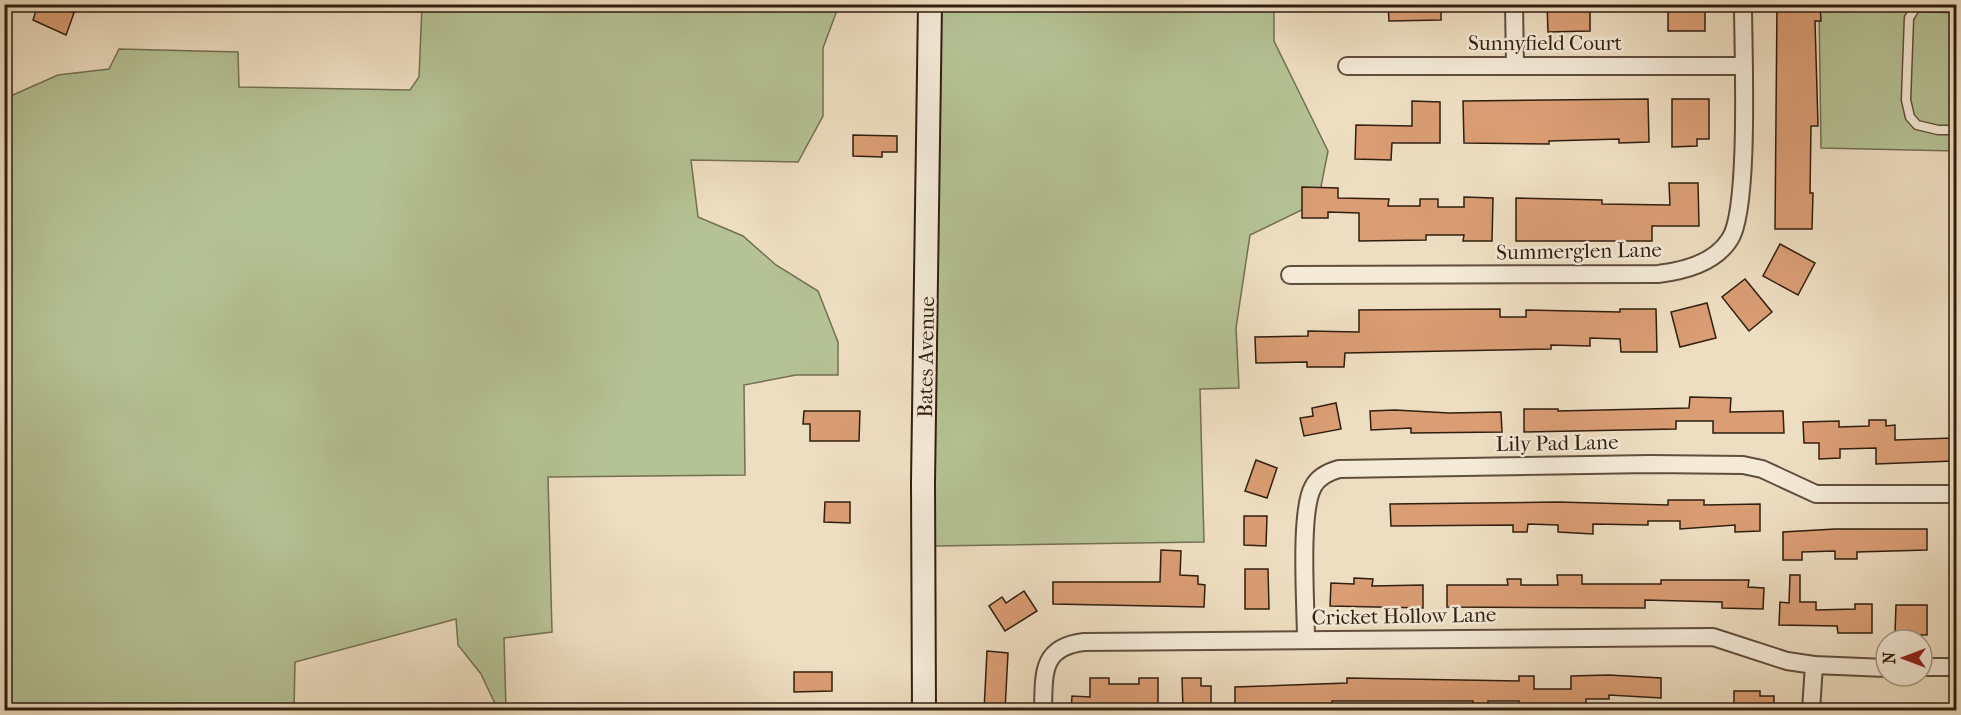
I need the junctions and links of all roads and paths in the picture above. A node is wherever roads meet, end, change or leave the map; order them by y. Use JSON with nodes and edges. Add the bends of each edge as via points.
{"nodes":[{"id":1,"x":930,"y":4,"type":"edge"},
{"id":2,"x":1514,"y":4,"type":"edge"},
{"id":3,"x":1743,"y":4,"type":"edge"},
{"id":4,"x":1956,"y":8,"type":"edge"},
{"id":5,"x":1347,"y":66,"type":"dead end"},
{"id":6,"x":1515,"y":66,"type":"junction"},
{"id":7,"x":1743,"y":66,"type":"junction"},
{"id":8,"x":1956,"y":130,"type":"edge"},
{"id":9,"x":1290,"y":275,"type":"dead end"},
{"id":10,"x":1956,"y":494,"type":"edge"},
{"id":11,"x":1306,"y":640,"type":"junction"},
{"id":12,"x":1814,"y":665,"type":"junction"},
{"id":13,"x":1934,"y":667,"type":"edge"},
{"id":14,"x":1956,"y":667,"type":"edge"},
{"id":15,"x":1874,"y":668,"type":"edge"},
{"id":16,"x":924,"y":711,"type":"edge"},
{"id":17,"x":1043,"y":711,"type":"edge"},
{"id":18,"x":1811,"y":711,"type":"edge"}],
"edges":[{"from":1,"to":16,"type":"street","name":"Bates Avenue"},
{"from":2,"to":6,"type":"street"},
{"from":3,"to":7,"type":"street","name":"Summerglen Lane"},
{"from":4,"to":8,"type":"lane","via":[[1916,7],[1909,18],[1906,100],[1910,117],[1917,125]]},
{"from":5,"to":6,"type":"street","name":"Sunnyfield Court"},
{"from":6,"to":7,"type":"street","name":"Sunnyfield Court"},
{"from":7,"to":9,"type":"street","name":"Summerglen Lane","via":[[1741,204],[1730,239],[1710,257],[1685,271]]},
{"from":10,"to":11,"type":"street","name":"Lily Pad Lane","via":[[1816,494],[1762,469],[1743,465],[1339,469],[1317,480],[1311,489],[1306,515]]},
{"from":11,"to":12,"type":"street","name":"Cricket Hollow Lane","via":[[1713,637],[1787,661]]},
{"from":11,"to":17,"type":"street","name":"Cricket Hollow Lane","via":[[1132,640],[1065,645],[1052,655],[1045,677]]},
{"from":12,"to":15,"type":"street","name":"Cricket Hollow Lane"},
{"from":12,"to":18,"type":"street"},
{"from":13,"to":14,"type":"street"}]}
